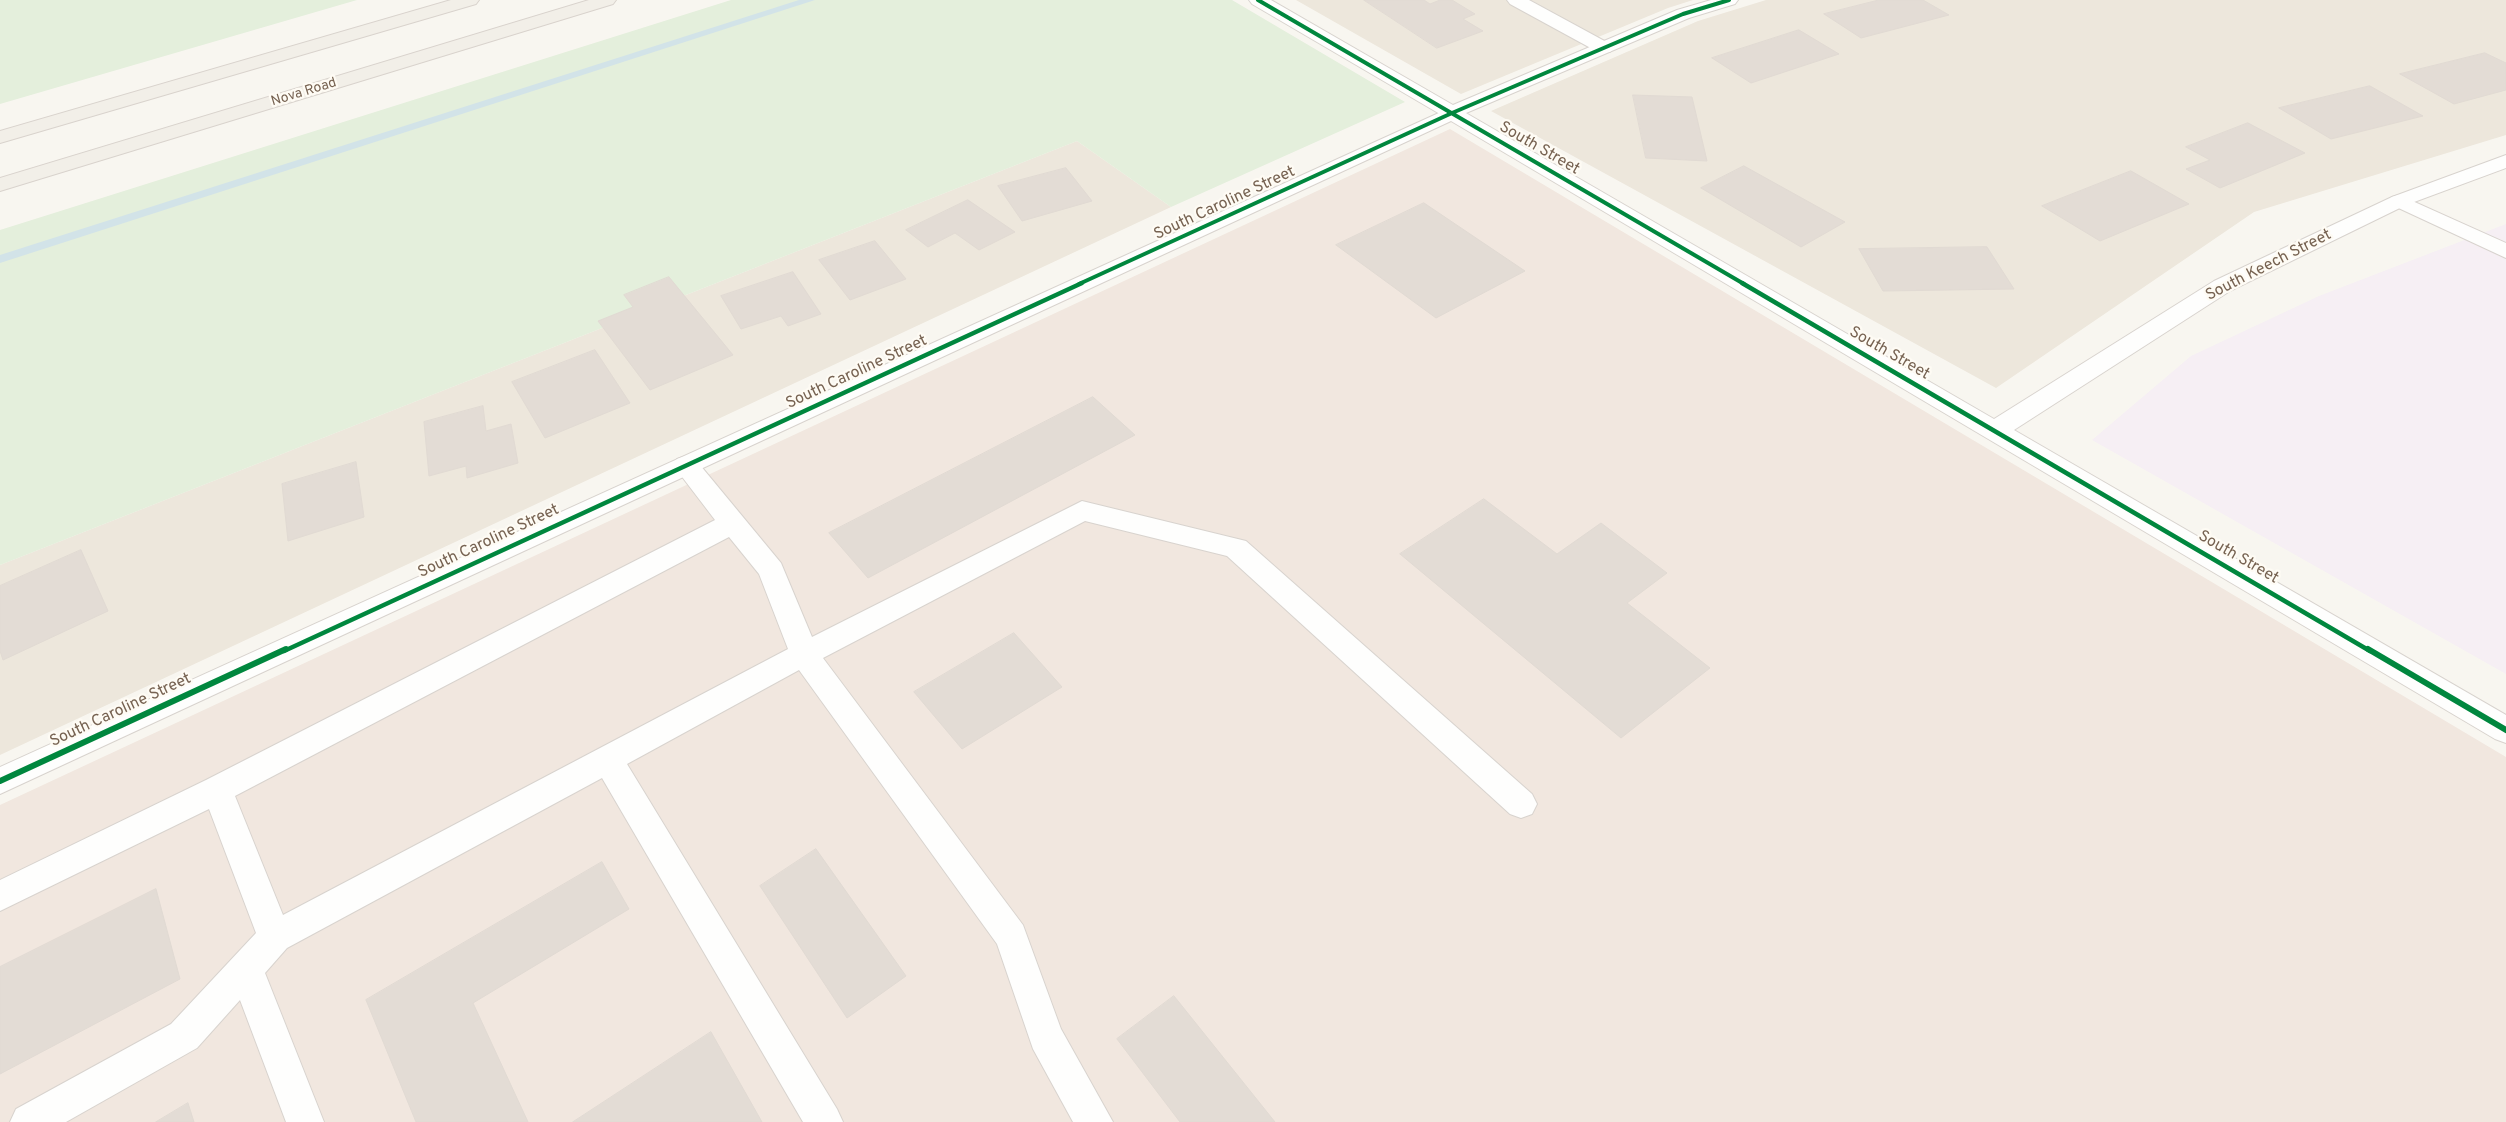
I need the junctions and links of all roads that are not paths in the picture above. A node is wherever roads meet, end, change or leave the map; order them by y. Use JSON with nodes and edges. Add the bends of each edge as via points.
{"nodes":[{"id":1,"x":470,"y":0,"type":"edge"},
{"id":2,"x":607,"y":0,"type":"edge"},
{"id":3,"x":1258,"y":0,"type":"edge"},
{"id":4,"x":1516,"y":0,"type":"edge"},
{"id":5,"x":1729,"y":0,"type":"edge"},
{"id":6,"x":1604,"y":48,"type":"junction"},
{"id":7,"x":1452,"y":113,"type":"junction"},
{"id":8,"x":0,"y":137,"type":"edge"},
{"id":9,"x":2506,"y":161,"type":"edge"},
{"id":10,"x":0,"y":185,"type":"edge"},
{"id":11,"x":2399,"y":201,"type":"junction"},
{"id":12,"x":2506,"y":251,"type":"edge"},
{"id":13,"x":1995,"y":430,"type":"junction"},
{"id":14,"x":686,"y":466,"type":"junction"},
{"id":15,"x":732,"y":523,"type":"junction"},
{"id":16,"x":804,"y":654,"type":"junction"},
{"id":17,"x":2506,"y":730,"type":"edge"},
{"id":18,"x":608,"y":760,"type":"junction"},
{"id":19,"x":0,"y":781,"type":"edge"},
{"id":20,"x":217,"y":790,"type":"junction"},
{"id":21,"x":1521,"y":804,"type":"dead end"},
{"id":22,"x":0,"y":896,"type":"edge"},
{"id":23,"x":275,"y":937,"type":"junction"},
{"id":24,"x":246,"y":969,"type":"junction"},
{"id":25,"x":28,"y":1122,"type":"edge"},
{"id":26,"x":306,"y":1122,"type":"edge"},
{"id":27,"x":824,"y":1122,"type":"edge"},
{"id":28,"x":1094,"y":1122,"type":"edge"}],
"edges":[{"from":1,"to":8,"type":"main road"},
{"from":2,"to":10,"type":"main road","name":"Nova Road"},
{"from":3,"to":7,"type":"street","name":"South Street"},
{"from":4,"to":6,"type":"street"},
{"from":5,"to":6,"type":"street","name":"South Caroline Street","via":[[1683,14]]},
{"from":6,"to":7,"type":"street","name":"South Caroline Street"},
{"from":7,"to":13,"type":"street","name":"South Street"},
{"from":7,"to":14,"type":"street","name":"South Caroline Street"},
{"from":9,"to":11,"type":"street","name":"South Keech Street"},
{"from":11,"to":12,"type":"street"},
{"from":11,"to":13,"type":"street","name":"South Keech Street","via":[[2222,286]]},
{"from":13,"to":17,"type":"street","name":"South Street"},
{"from":14,"to":15,"type":"street"},
{"from":14,"to":19,"type":"street","name":"South Caroline Street"},
{"from":15,"to":16,"type":"street","via":[[771,570]]},
{"from":15,"to":20,"type":"street"},
{"from":16,"to":18,"type":"street"},
{"from":16,"to":21,"type":"street","via":[[1082,511],[1236,548]]},
{"from":16,"to":28,"type":"street","via":[[1011,936],[1046,1037]]},
{"from":18,"to":23,"type":"street"},
{"from":18,"to":27,"type":"street"},
{"from":20,"to":22,"type":"street"},
{"from":20,"to":23,"type":"street"},
{"from":23,"to":24,"type":"street"},
{"from":24,"to":25,"type":"street","via":[[184,1036]]},
{"from":24,"to":26,"type":"street"}]}
